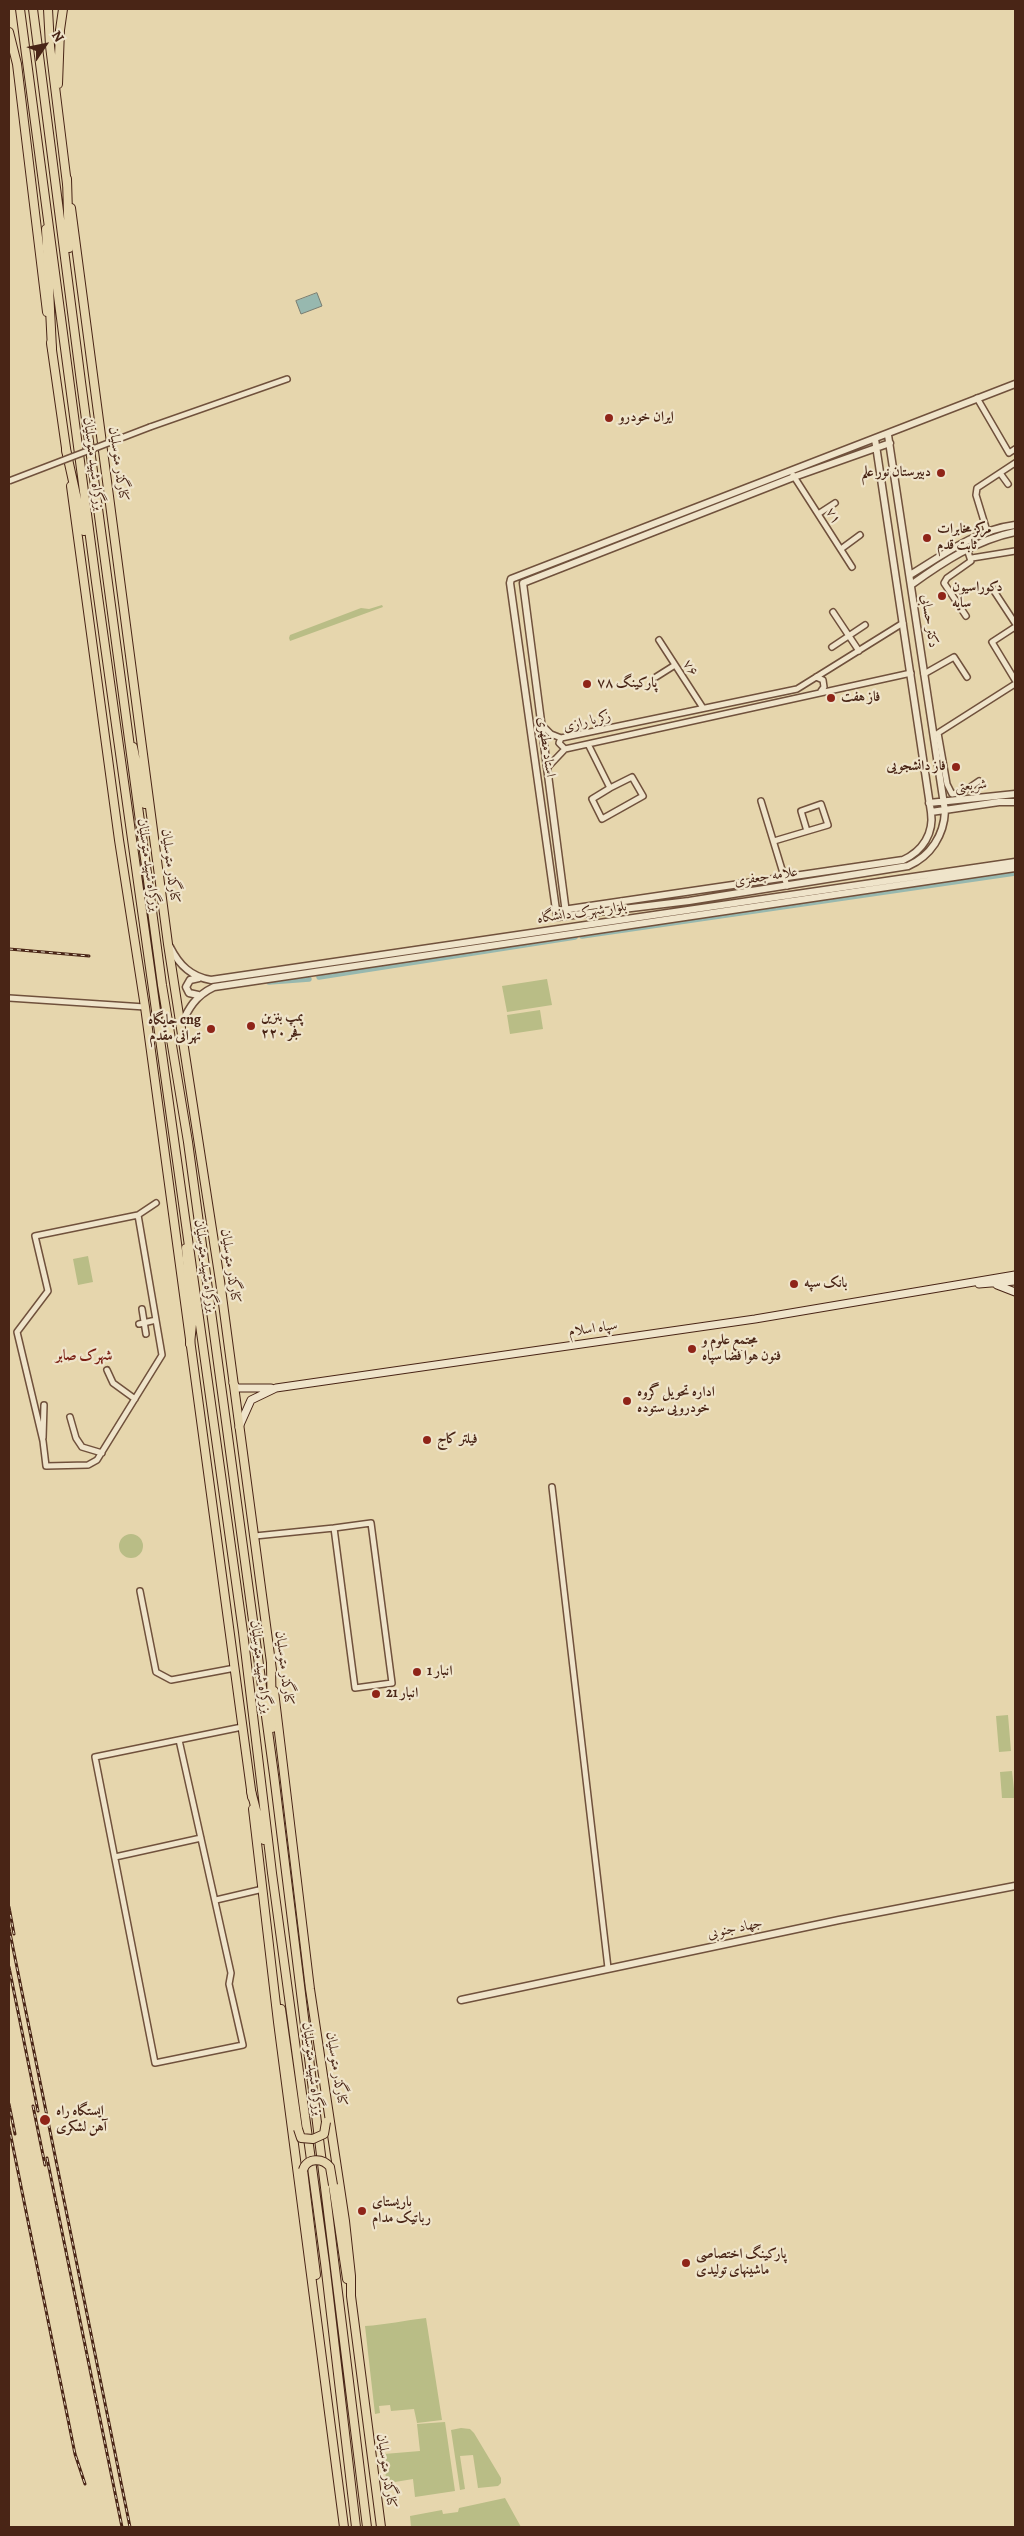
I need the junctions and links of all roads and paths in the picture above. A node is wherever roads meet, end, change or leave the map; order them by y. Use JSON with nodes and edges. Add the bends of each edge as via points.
{"nodes":[{"id":1,"x":20,"y":9,"type":"edge"},
{"id":2,"x":33,"y":9,"type":"edge"},
{"id":3,"x":48,"y":9,"type":"edge"},
{"id":4,"x":63,"y":9,"type":"edge"},
{"id":5,"x":9,"y":32,"type":"edge"},
{"id":6,"x":57,"y":106,"type":"junction"},
{"id":7,"x":67,"y":179,"type":"junction"},
{"id":8,"x":46,"y":202,"type":"junction"},
{"id":9,"x":71,"y":302,"type":"junction"},
{"id":10,"x":52,"y":349,"type":"junction"},
{"id":11,"x":287,"y":378,"type":"dead end"},
{"id":12,"x":1015,"y":384,"type":"edge"},
{"id":13,"x":977,"y":398,"type":"junction"},
{"id":14,"x":888,"y":434,"type":"junction"},
{"id":15,"x":875,"y":440,"type":"junction"},
{"id":16,"x":890,"y":443,"type":"junction"},
{"id":17,"x":877,"y":448,"type":"junction"},
{"id":18,"x":1015,"y":449,"type":"edge"},
{"id":19,"x":66,"y":450,"type":"junction"},
{"id":20,"x":1015,"y":463,"type":"edge"},
{"id":21,"x":1000,"y":473,"type":"junction"},
{"id":22,"x":793,"y":475,"type":"junction"},
{"id":23,"x":9,"y":481,"type":"edge"},
{"id":24,"x":1008,"y":484,"type":"dead end"},
{"id":25,"x":835,"y":503,"type":"dead end"},
{"id":26,"x":818,"y":514,"type":"junction"},
{"id":27,"x":1015,"y":525,"type":"edge"},
{"id":28,"x":987,"y":531,"type":"junction"},
{"id":29,"x":1015,"y":532,"type":"edge"},
{"id":30,"x":636,"y":535,"type":"junction"},
{"id":31,"x":860,"y":535,"type":"dead end"},
{"id":32,"x":841,"y":549,"type":"junction"},
{"id":33,"x":967,"y":549,"type":"junction"},
{"id":34,"x":1015,"y":551,"type":"edge"},
{"id":35,"x":972,"y":558,"type":"junction"},
{"id":36,"x":852,"y":567,"type":"dead end"},
{"id":37,"x":910,"y":575,"type":"junction"},
{"id":38,"x":96,"y":582,"type":"junction"},
{"id":39,"x":911,"y":585,"type":"junction"},
{"id":40,"x":992,"y":588,"type":"dead end"},
{"id":41,"x":833,"y":612,"type":"dead end"},
{"id":42,"x":966,"y":616,"type":"dead end"},
{"id":43,"x":903,"y":623,"type":"junction"},
{"id":44,"x":1015,"y":624,"type":"edge"},
{"id":45,"x":865,"y":625,"type":"dead end"},
{"id":46,"x":1015,"y":627,"type":"edge"},
{"id":47,"x":849,"y":636,"type":"junction"},
{"id":48,"x":659,"y":640,"type":"dead end"},
{"id":49,"x":832,"y":647,"type":"dead end"},
{"id":50,"x":859,"y":650,"type":"junction"},
{"id":51,"x":675,"y":665,"type":"junction"},
{"id":52,"x":911,"y":673,"type":"junction"},
{"id":53,"x":924,"y":674,"type":"junction"},
{"id":54,"x":656,"y":677,"type":"dead end"},
{"id":55,"x":816,"y":677,"type":"junction"},
{"id":56,"x":968,"y":677,"type":"dead end"},
{"id":57,"x":1015,"y":680,"type":"edge"},
{"id":58,"x":1015,"y":684,"type":"edge"},
{"id":59,"x":821,"y":691,"type":"junction"},
{"id":60,"x":703,"y":708,"type":"junction"},
{"id":61,"x":692,"y":711,"type":"junction"},
{"id":62,"x":693,"y":719,"type":"junction"},
{"id":63,"x":127,"y":722,"type":"junction"},
{"id":64,"x":541,"y":724,"type":"junction"},
{"id":65,"x":601,"y":730,"type":"junction"},
{"id":66,"x":561,"y":738,"type":"junction"},
{"id":67,"x":604,"y":740,"type":"junction"},
{"id":68,"x":588,"y":744,"type":"junction"},
{"id":69,"x":565,"y":749,"type":"junction"},
{"id":70,"x":547,"y":768,"type":"junction"},
{"id":71,"x":979,"y":781,"type":"dead end"},
{"id":72,"x":610,"y":788,"type":"junction"},
{"id":73,"x":1015,"y":794,"type":"edge"},
{"id":74,"x":761,"y":801,"type":"dead end"},
{"id":75,"x":944,"y":801,"type":"junction"},
{"id":76,"x":1015,"y":802,"type":"edge"},
{"id":77,"x":929,"y":803,"type":"junction"},
{"id":78,"x":945,"y":811,"type":"junction"},
{"id":79,"x":931,"y":812,"type":"junction"},
{"id":80,"x":807,"y":831,"type":"junction"},
{"id":81,"x":774,"y":841,"type":"junction"},
{"id":82,"x":156,"y":852,"type":"junction"},
{"id":83,"x":1015,"y":862,"type":"edge"},
{"id":84,"x":1015,"y":868,"type":"edge"},
{"id":85,"x":786,"y":877,"type":"junction"},
{"id":86,"x":787,"y":886,"type":"junction"},
{"id":87,"x":566,"y":913,"type":"junction"},
{"id":88,"x":556,"y":914,"type":"joint"},
{"id":89,"x":168,"y":944,"type":"junction"},
{"id":90,"x":312,"y":968,"type":"junction"},
{"id":91,"x":199,"y":978,"type":"junction"},
{"id":92,"x":198,"y":995,"type":"junction"},
{"id":93,"x":9,"y":998,"type":"edge"},
{"id":94,"x":145,"y":1007,"type":"junction"},
{"id":95,"x":180,"y":1026,"type":"junction"},
{"id":96,"x":156,"y":1203,"type":"dead end"},
{"id":97,"x":138,"y":1215,"type":"junction"},
{"id":98,"x":187,"y":1224,"type":"junction"},
{"id":99,"x":1015,"y":1275,"type":"edge"},
{"id":100,"x":1015,"y":1281,"type":"edge"},
{"id":101,"x":971,"y":1284,"type":"junction"},
{"id":102,"x":992,"y":1285,"type":"junction"},
{"id":103,"x":1015,"y":1292,"type":"edge"},
{"id":104,"x":142,"y":1309,"type":"dead end"},
{"id":105,"x":156,"y":1320,"type":"junction"},
{"id":106,"x":142,"y":1324,"type":"junction"},
{"id":107,"x":146,"y":1334,"type":"dead end"},
{"id":108,"x":190,"y":1344,"type":"junction"},
{"id":109,"x":107,"y":1370,"type":"dead end"},
{"id":110,"x":233,"y":1383,"type":"junction"},
{"id":111,"x":276,"y":1388,"type":"junction"},
{"id":112,"x":135,"y":1400,"type":"junction"},
{"id":113,"x":44,"y":1405,"type":"dead end"},
{"id":114,"x":70,"y":1417,"type":"dead end"},
{"id":115,"x":239,"y":1428,"type":"junction"},
{"id":116,"x":43,"y":1441,"type":"junction"},
{"id":117,"x":102,"y":1453,"type":"junction"},
{"id":118,"x":552,"y":1487,"type":"dead end"},
{"id":119,"x":334,"y":1528,"type":"junction"},
{"id":120,"x":255,"y":1536,"type":"junction"},
{"id":121,"x":140,"y":1591,"type":"dead end"},
{"id":122,"x":271,"y":1664,"type":"junction"},
{"id":123,"x":235,"y":1668,"type":"junction"},
{"id":124,"x":242,"y":1728,"type":"junction"},
{"id":125,"x":179,"y":1740,"type":"junction"},
{"id":126,"x":274,"y":1775,"type":"junction"},
{"id":127,"x":251,"y":1791,"type":"junction"},
{"id":128,"x":202,"y":1838,"type":"junction"},
{"id":129,"x":115,"y":1857,"type":"junction"},
{"id":130,"x":272,"y":1873,"type":"junction"},
{"id":131,"x":1015,"y":1886,"type":"edge"},
{"id":132,"x":262,"y":1889,"type":"junction"},
{"id":133,"x":216,"y":1900,"type":"junction"},
{"id":134,"x":268,"y":1938,"type":"junction"},
{"id":135,"x":608,"y":1968,"type":"junction"},
{"id":136,"x":311,"y":1996,"type":"junction"},
{"id":137,"x":461,"y":2000,"type":"dead end"},
{"id":138,"x":351,"y":2296,"type":"junction"},
{"id":139,"x":320,"y":2342,"type":"junction"},
{"id":140,"x":351,"y":2493,"type":"junction"},
{"id":141,"x":344,"y":2527,"type":"edge"},
{"id":142,"x":351,"y":2527,"type":"edge"},
{"id":143,"x":356,"y":2527,"type":"edge"},
{"id":144,"x":367,"y":2527,"type":"edge"},
{"id":145,"x":381,"y":2527,"type":"edge"}],
"edges":[{"from":1,"to":8,"type":"main road","name":"بزرگراه شهید متوسلیان"},
{"from":2,"to":9,"type":"main road","name":"بزرگراه شهید متوسلیان"},
{"from":3,"to":6,"type":"main road","name":"کنارگذر متوسلیان"},
{"from":4,"to":6,"type":"main road"},
{"from":5,"to":10,"type":"main road","via":[[17,64]]},
{"from":6,"to":7,"type":"main road","name":"کنارگذر متوسلیان"},
{"from":7,"to":9,"type":"main road"},
{"from":7,"to":82,"type":"main road","name":"کنارگذر متوسلیان"},
{"from":8,"to":10,"type":"main road"},
{"from":8,"to":38,"type":"main road","name":"بزرگراه شهید متوسلیان"},
{"from":9,"to":63,"type":"main road","name":"بزرگراه شهید متوسلیان"},
{"from":10,"to":19,"type":"main road"},
{"from":11,"to":23,"type":"street","bridge":true},
{"from":12,"to":13,"type":"street"},
{"from":13,"to":14,"type":"street"},
{"from":13,"to":18,"type":"street","via":[[1009,453]]},
{"from":14,"to":15,"type":"street"},
{"from":14,"to":16,"type":"street","name":"دکتر حسابی"},
{"from":15,"to":17,"type":"street","name":"دکتر حسابی"},
{"from":15,"to":22,"type":"street"},
{"from":16,"to":17,"type":"street"},
{"from":16,"to":37,"type":"street","name":"دکتر حسابی"},
{"from":17,"to":22,"type":"street"},
{"from":17,"to":43,"type":"street","name":"دکتر حسابی"},
{"from":19,"to":38,"type":"main road"},
{"from":19,"to":94,"type":"main road"},
{"from":20,"to":21,"type":"street"},
{"from":21,"to":24,"type":"street"},
{"from":21,"to":28,"type":"street","via":[[978,488],[976,495]]},
{"from":22,"to":26,"type":"street","name":"۷۱"},
{"from":22,"to":30,"type":"street"},
{"from":25,"to":26,"type":"street"},
{"from":26,"to":32,"type":"street","name":"۷۱"},
{"from":27,"to":28,"type":"street"},
{"from":28,"to":37,"type":"street"},
{"from":29,"to":33,"type":"street","via":[[990,538]]},
{"from":30,"to":64,"type":"street","name":"استاد مطهری","via":[[526,581],[522,586]]},
{"from":30,"to":88,"type":"street","name":"استاد مطهری","via":[[510,581]]},
{"from":31,"to":32,"type":"street"},
{"from":32,"to":36,"type":"street","name":"۷۱"},
{"from":33,"to":35,"type":"street"},
{"from":33,"to":39,"type":"street"},
{"from":34,"to":35,"type":"street"},
{"from":35,"to":42,"type":"street","via":[[944,583]]},
{"from":37,"to":39,"type":"street","name":"دکتر حسابی"},
{"from":38,"to":98,"type":"main road","name":"بزرگراه شهید متوسلیان"},
{"from":39,"to":53,"type":"street","name":"دکتر حسابی"},
{"from":40,"to":44,"type":"street"},
{"from":41,"to":47,"type":"street"},
{"from":43,"to":50,"type":"street","name":"زکریا رازی"},
{"from":43,"to":52,"type":"street","name":"دکتر حسابی"},
{"from":45,"to":47,"type":"street"},
{"from":46,"to":57,"type":"street","via":[[992,642]]},
{"from":47,"to":49,"type":"street"},
{"from":47,"to":50,"type":"street"},
{"from":48,"to":51,"type":"street","name":"۷۶"},
{"from":50,"to":55,"type":"street","name":"زکریا رازی"},
{"from":51,"to":54,"type":"street"},
{"from":51,"to":60,"type":"street","name":"۷۶"},
{"from":52,"to":59,"type":"street","name":"زکریا رازی"},
{"from":52,"to":77,"type":"street","name":"دکتر حسابی"},
{"from":53,"to":56,"type":"street","via":[[954,657]]},
{"from":53,"to":75,"type":"street","name":"دکتر حسابی"},
{"from":55,"to":59,"type":"street","via":[[823,680]]},
{"from":55,"to":60,"type":"street","name":"زکریا رازی","via":[[797,689]]},
{"from":58,"to":71,"type":"street","via":[[938,733],[947,784],[952,794],[963,792]]},
{"from":59,"to":62,"type":"street","name":"زکریا رازی"},
{"from":60,"to":61,"type":"street","name":"زکریا رازی"},
{"from":61,"to":62,"type":"street"},
{"from":61,"to":65,"type":"street","name":"زکریا رازی"},
{"from":62,"to":67,"type":"street","name":"زکریا رازی"},
{"from":63,"to":82,"type":"main road"},
{"from":63,"to":126,"type":"main road","name":"بزرگراه شهید متوسلیان"},
{"from":64,"to":66,"type":"street"},
{"from":64,"to":70,"type":"street","name":"استاد مطهری"},
{"from":65,"to":66,"type":"street","name":"زکریا رازی"},
{"from":65,"to":67,"type":"street"},
{"from":66,"to":69,"type":"street","name":"زکریا رازی","via":[[559,743]]},
{"from":67,"to":68,"type":"street","name":"زکریا رازی"},
{"from":68,"to":69,"type":"street","name":"زکریا رازی"},
{"from":68,"to":72,"type":"street"},
{"from":69,"to":70,"type":"street"},
{"from":70,"to":87,"type":"street","name":"استاد مطهری"},
{"from":72,"to":72,"type":"street","via":[[632,777],[643,796],[602,819],[592,799]]},
{"from":73,"to":75,"type":"street","name":"شریعتی"},
{"from":74,"to":81,"type":"street"},
{"from":75,"to":77,"type":"street","name":"شریعتی"},
{"from":75,"to":78,"type":"street","name":"دکتر حسابی"},
{"from":76,"to":78,"type":"street","name":"شریعتی"},
{"from":77,"to":79,"type":"street","name":"دکتر حسابی"},
{"from":78,"to":79,"type":"street","name":"شریعتی"},
{"from":78,"to":86,"type":"street","name":"علامه جعفری","via":[[942,834],[919,861],[908,866]]},
{"from":79,"to":85,"type":"street","name":"علامه جعفری","via":[[933,824],[930,834],[911,856],[903,860]]},
{"from":80,"to":80,"type":"street","via":[[828,825],[821,804],[802,811]]},
{"from":80,"to":81,"type":"street"},
{"from":81,"to":85,"type":"street"},
{"from":82,"to":89,"type":"main road","name":"کنارگذر متوسلیان"},
{"from":83,"to":90,"type":"street","name":"بلوار شهرک دانشگاه"},
{"from":84,"to":90,"type":"street","name":"بلوار شهرک دانشگاه"},
{"from":85,"to":86,"type":"street"},
{"from":85,"to":87,"type":"street","name":"علامه جعفری"},
{"from":86,"to":87,"type":"street","name":"علامه جعفری"},
{"from":87,"to":88,"type":"street","name":"علامه جعفری"},
{"from":89,"to":91,"type":"street","via":[[182,967]]},
{"from":89,"to":95,"type":"main road","name":"کنارگذر متوسلیان"},
{"from":90,"to":91,"type":"street","name":"بلوار شهرک دانشگاه","via":[[211,980]]},
{"from":90,"to":92,"type":"street","name":"بلوار شهرک دانشگاه","via":[[214,987]]},
{"from":91,"to":92,"type":"street","via":[[190,980],[186,987],[189,993]]},
{"from":92,"to":95,"type":"street"},
{"from":93,"to":94,"type":"street"},
{"from":94,"to":108,"type":"main road"},
{"from":95,"to":110,"type":"main road","name":"کنارگذر متوسلیان"},
{"from":96,"to":97,"type":"street"},
{"from":97,"to":105,"type":"street"},
{"from":97,"to":116,"type":"street","via":[[35,1236],[48,1291],[17,1332]]},
{"from":98,"to":108,"type":"main road"},
{"from":98,"to":130,"type":"main road","name":"بزرگراه شهید متوسلیان","via":[[243,1632]]},
{"from":99,"to":101,"type":"main road","name":"سپاه اسلام"},
{"from":100,"to":102,"type":"main road","name":"سپاه اسلام"},
{"from":101,"to":102,"type":"main road","name":"سپاه اسلام"},
{"from":101,"to":111,"type":"main road","name":"سپاه اسلام","via":[[755,1319]]},
{"from":102,"to":103,"type":"main road"},
{"from":104,"to":106,"type":"street"},
{"from":105,"to":106,"type":"street"},
{"from":105,"to":112,"type":"street","via":[[162,1355]]},
{"from":106,"to":107,"type":"street"},
{"from":108,"to":123,"type":"main road"},
{"from":109,"to":112,"type":"street","via":[[113,1383]]},
{"from":110,"to":111,"type":"main road","via":[[237,1388]]},
{"from":110,"to":115,"type":"main road","name":"کنارگذر متوسلیان"},
{"from":111,"to":115,"type":"main road","name":"سپاه اسلام","via":[[251,1400]]},
{"from":112,"to":117,"type":"street"},
{"from":113,"to":116,"type":"street"},
{"from":114,"to":117,"type":"street","via":[[82,1447]]},
{"from":115,"to":120,"type":"main road","name":"کنارگذر متوسلیان"},
{"from":116,"to":117,"type":"street","via":[[46,1466],[88,1465]]},
{"from":118,"to":135,"type":"street"},
{"from":119,"to":119,"type":"street","via":[[371,1523],[392,1683],[354,1688]]},
{"from":119,"to":120,"type":"street"},
{"from":120,"to":122,"type":"main road","name":"کنارگذر متوسلیان"},
{"from":121,"to":123,"type":"street","via":[[156,1672],[171,1680]]},
{"from":122,"to":126,"type":"main road"},
{"from":122,"to":136,"type":"main road","name":"کنارگذر متوسلیان"},
{"from":123,"to":124,"type":"main road"},
{"from":124,"to":125,"type":"street"},
{"from":124,"to":127,"type":"main road"},
{"from":125,"to":128,"type":"street"},
{"from":125,"to":129,"type":"street","via":[[95,1757]]},
{"from":126,"to":144,"type":"main road","name":"بزرگراه شهید متوسلیان"},
{"from":127,"to":130,"type":"main road"},
{"from":127,"to":132,"type":"main road"},
{"from":128,"to":129,"type":"street"},
{"from":128,"to":133,"type":"street"},
{"from":129,"to":133,"type":"street","via":[[155,2063],[243,2045],[229,1984],[231,1973]]},
{"from":130,"to":140,"type":"main road","name":"بزرگراه شهید متوسلیان","via":[[325,2263]]},
{"from":131,"to":135,"type":"street","name":"جهاد جنوبی"},
{"from":132,"to":133,"type":"street"},
{"from":132,"to":134,"type":"main road"},
{"from":134,"to":136,"type":"main road","bridge":true,"via":[[275,1965],[298,2129],[302,2138],[313,2139],[324,2134],[326,2122]]},
{"from":134,"to":139,"type":"main road"},
{"from":135,"to":137,"type":"street","name":"جهاد جنوبی"},
{"from":136,"to":138,"type":"main road","name":"کنارگذر متوسلیان","via":[[344,2212]]},
{"from":138,"to":139,"type":"main road","bridge":true,"via":[[330,2167],[315,2160],[303,2170],[318,2288]]},
{"from":138,"to":145,"type":"main road","name":"کنارگذر متوسلیان"},
{"from":139,"to":141,"type":"main road"},
{"from":140,"to":142,"type":"main road"},
{"from":140,"to":143,"type":"main road","name":"بزرگراه شهید متوسلیان"}]}
